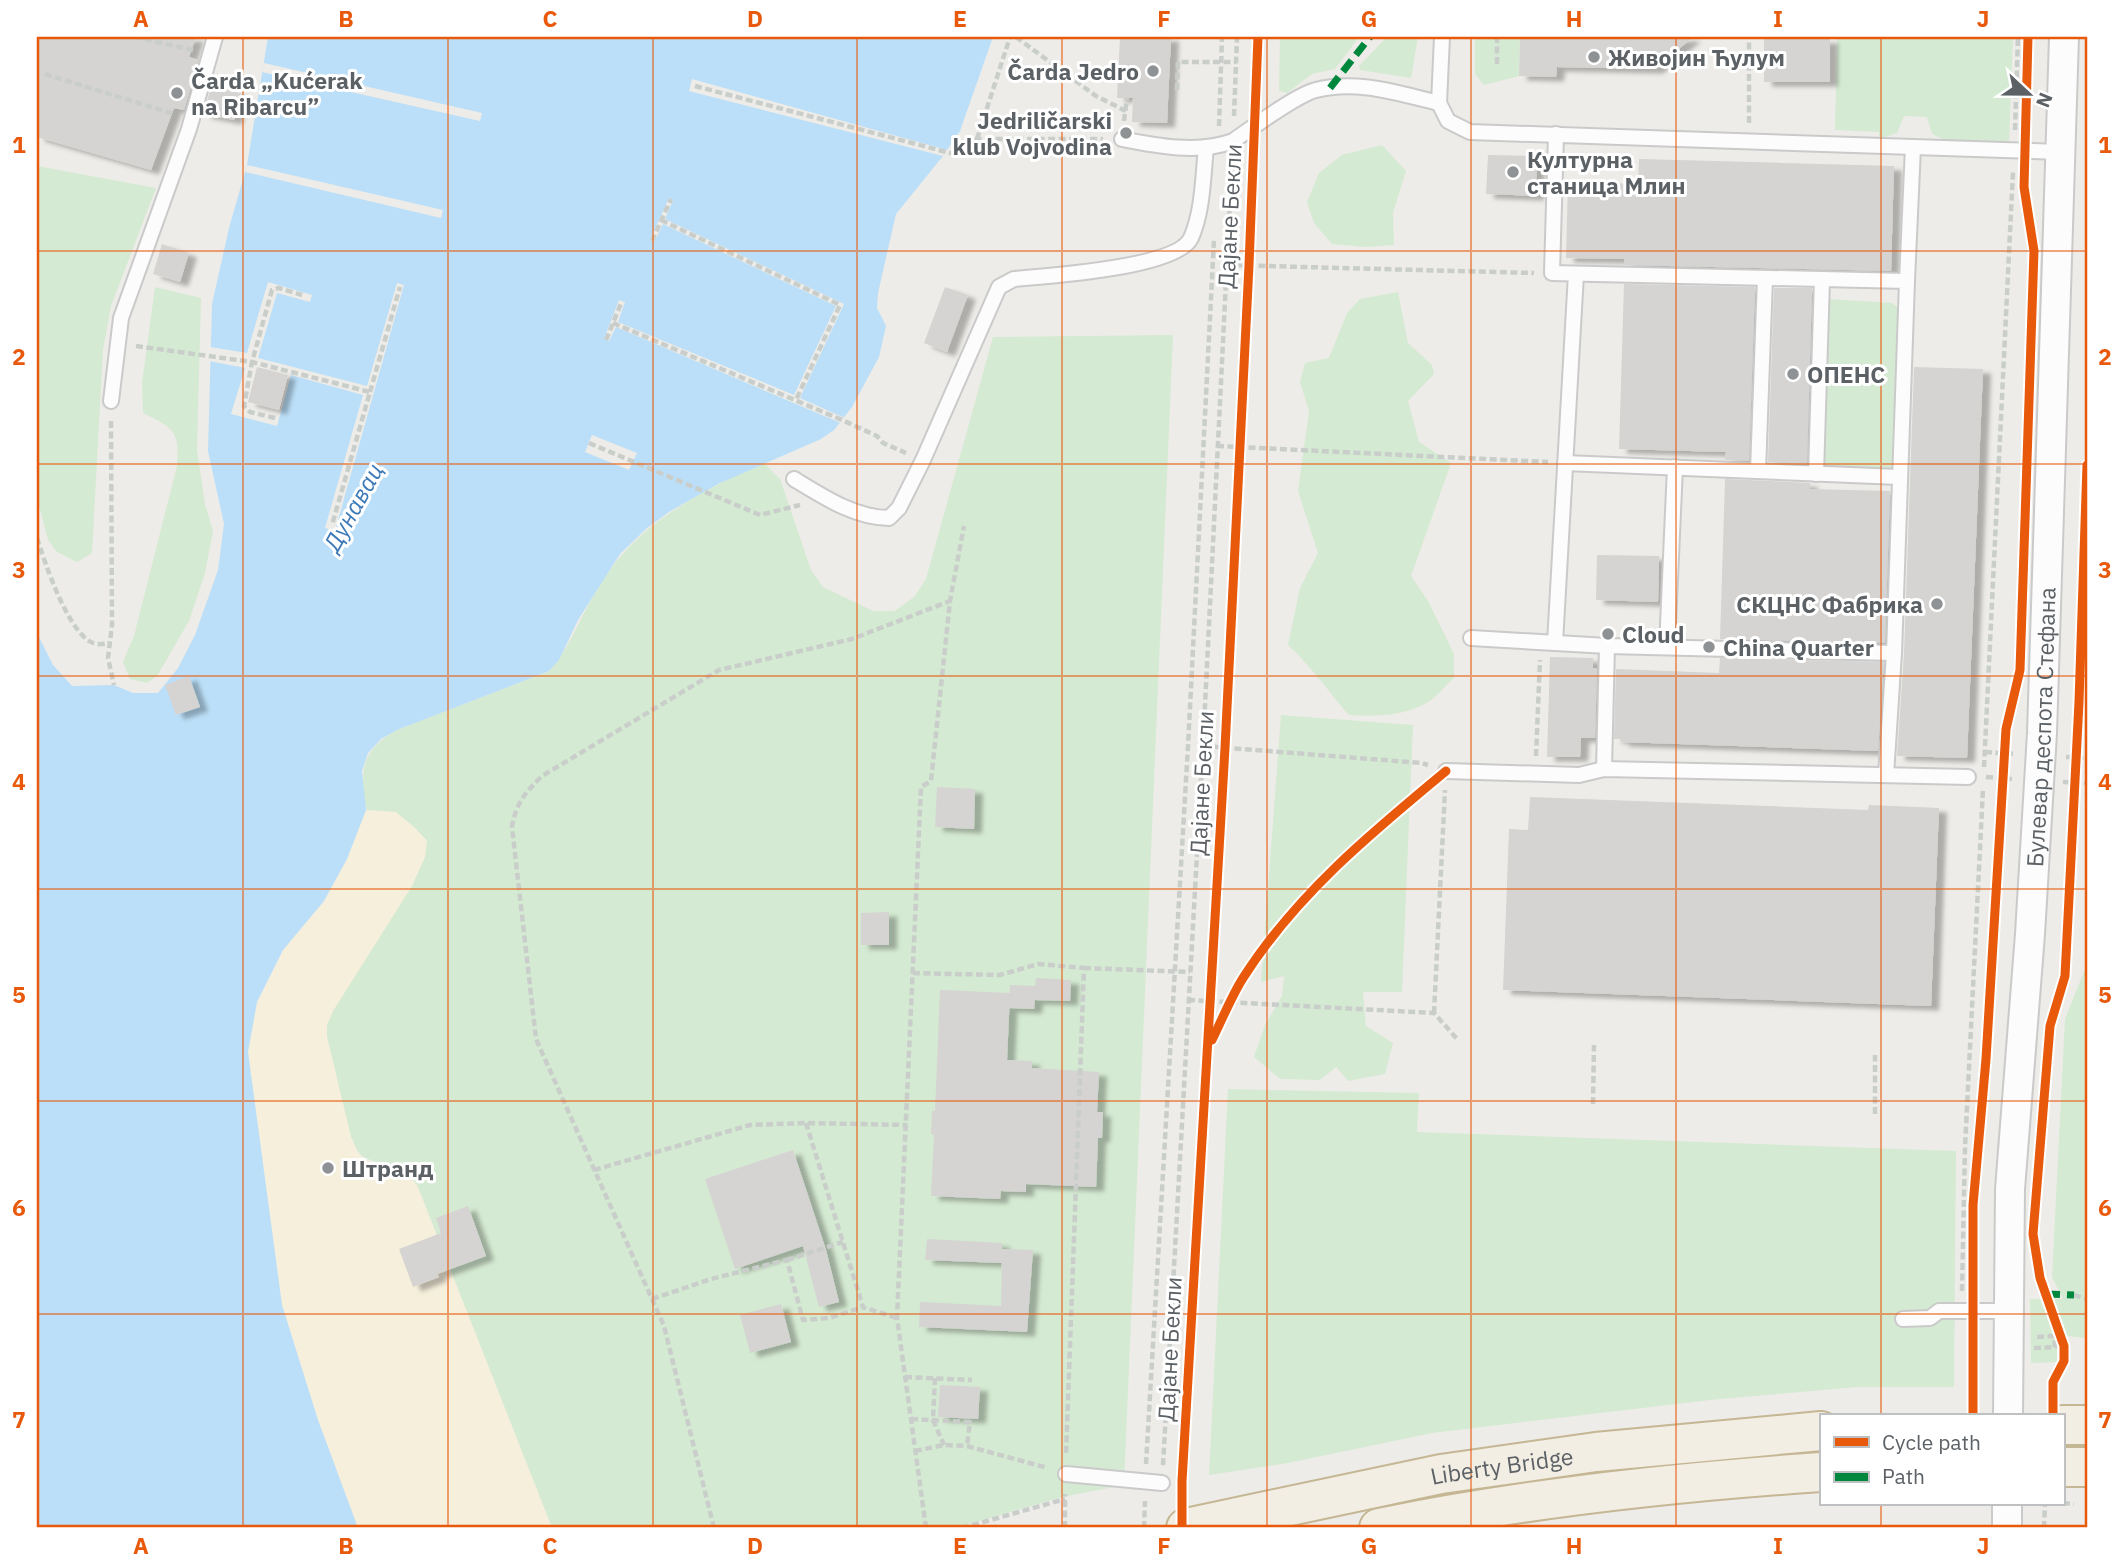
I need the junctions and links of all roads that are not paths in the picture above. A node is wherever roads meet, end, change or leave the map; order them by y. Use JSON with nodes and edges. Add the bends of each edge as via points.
{"nodes":[{"id":1,"x":215,"y":37,"type":"edge"},
{"id":2,"x":1442,"y":37,"type":"edge"},
{"id":3,"x":2064,"y":37,"type":"edge"},
{"id":4,"x":1439,"y":103,"type":"junction"},
{"id":5,"x":1556,"y":134,"type":"junction"},
{"id":6,"x":1122,"y":139,"type":"road end"},
{"id":7,"x":1212,"y":147,"type":"junction"},
{"id":8,"x":1913,"y":147,"type":"junction"},
{"id":9,"x":2061,"y":152,"type":"junction"},
{"id":10,"x":1576,"y":274,"type":"junction"},
{"id":11,"x":1765,"y":278,"type":"junction"},
{"id":12,"x":1822,"y":279,"type":"junction"},
{"id":13,"x":1907,"y":281,"type":"junction"},
{"id":14,"x":111,"y":401,"type":"road end"},
{"id":15,"x":1565,"y":463,"type":"junction"},
{"id":16,"x":1675,"y":467,"type":"junction"},
{"id":17,"x":1758,"y":471,"type":"junction"},
{"id":18,"x":1815,"y":474,"type":"junction"},
{"id":19,"x":1899,"y":477,"type":"junction"},
{"id":20,"x":794,"y":479,"type":"dead end"},
{"id":21,"x":1471,"y":638,"type":"dead end"},
{"id":22,"x":1548,"y":642,"type":"junction"},
{"id":23,"x":1608,"y":646,"type":"junction"},
{"id":24,"x":1667,"y":647,"type":"junction"},
{"id":25,"x":1894,"y":653,"type":"junction"},
{"id":26,"x":1604,"y":769,"type":"junction"},
{"id":27,"x":1446,"y":771,"type":"road end"},
{"id":28,"x":1886,"y":775,"type":"junction"},
{"id":29,"x":1968,"y":777,"type":"road end"},
{"id":30,"x":2009,"y":1311,"type":"junction"},
{"id":31,"x":1903,"y":1320,"type":"dead end"},
{"id":32,"x":2008,"y":1414,"type":"edge"},
{"id":33,"x":2064,"y":1425,"type":"edge"},
{"id":34,"x":2087,"y":1425,"type":"edge"},
{"id":35,"x":1820,"y":1431,"type":"edge"},
{"id":36,"x":2064,"y":1443,"type":"edge"},
{"id":37,"x":2087,"y":1443,"type":"edge"},
{"id":38,"x":2064,"y":1467,"type":"edge"},
{"id":39,"x":2087,"y":1467,"type":"edge"},
{"id":40,"x":1820,"y":1472,"type":"edge"},
{"id":41,"x":1066,"y":1474,"type":"road end"},
{"id":42,"x":1162,"y":1483,"type":"road end"},
{"id":43,"x":2007,"y":1506,"type":"edge"},
{"id":44,"x":1185,"y":1528,"type":"edge"},
{"id":45,"x":1379,"y":1528,"type":"edge"},
{"id":46,"x":2007,"y":1528,"type":"edge"}],
"edges":[{"from":1,"to":14,"type":"lane","via":[[191,120],[121,318]]},
{"from":2,"to":4,"type":"lane"},
{"from":3,"to":9,"type":"street","name":"Булевар деспота Стефана"},
{"from":4,"to":5,"type":"lane","via":[[1448,121],[1469,132]]},
{"from":4,"to":7,"type":"lane","via":[[1355,86],[1314,90],[1233,141]]},
{"from":5,"to":8,"type":"lane"},
{"from":5,"to":10,"type":"lane","via":[[1552,273]]},
{"from":6,"to":7,"type":"lane","via":[[1149,145]]},
{"from":7,"to":20,"type":"lane","via":[[1190,241],[1178,251],[1124,267],[1014,279],[999,287],[923,460],[899,508],[889,518],[875,518],[827,499]]},
{"from":8,"to":9,"type":"lane"},
{"from":8,"to":13,"type":"lane"},
{"from":9,"to":30,"type":"street","name":"Булевар деспота Стефана","via":[[2028,760],[2030,934],[2010,1189]]},
{"from":10,"to":11,"type":"lane"},
{"from":10,"to":15,"type":"lane"},
{"from":11,"to":12,"type":"lane"},
{"from":11,"to":17,"type":"lane"},
{"from":12,"to":13,"type":"lane"},
{"from":12,"to":18,"type":"lane"},
{"from":13,"to":19,"type":"lane"},
{"from":15,"to":16,"type":"lane"},
{"from":15,"to":22,"type":"lane"},
{"from":16,"to":17,"type":"lane"},
{"from":16,"to":24,"type":"lane"},
{"from":17,"to":18,"type":"lane"},
{"from":18,"to":19,"type":"lane"},
{"from":19,"to":25,"type":"lane"},
{"from":21,"to":22,"type":"lane"},
{"from":22,"to":23,"type":"lane"},
{"from":23,"to":24,"type":"lane"},
{"from":23,"to":26,"type":"lane"},
{"from":24,"to":25,"type":"lane"},
{"from":25,"to":28,"type":"lane"},
{"from":26,"to":27,"type":"lane","via":[[1579,775]]},
{"from":26,"to":28,"type":"lane"},
{"from":28,"to":29,"type":"lane"},
{"from":30,"to":31,"type":"lane","via":[[1939,1311],[1930,1318]]},
{"from":30,"to":32,"type":"street","name":"Булевар деспота Стефана"},
{"from":33,"to":34,"type":"highway"},
{"from":35,"to":44,"type":"highway","name":"Liberty Bridge","via":[[1596,1452],[1441,1474]]},
{"from":36,"to":37,"type":"street"},
{"from":38,"to":39,"type":"highway"},
{"from":40,"to":45,"type":"highway","name":"Liberty Bridge","via":[[1601,1492]]},
{"from":41,"to":42,"type":"lane"},
{"from":43,"to":46,"type":"street"}]}
